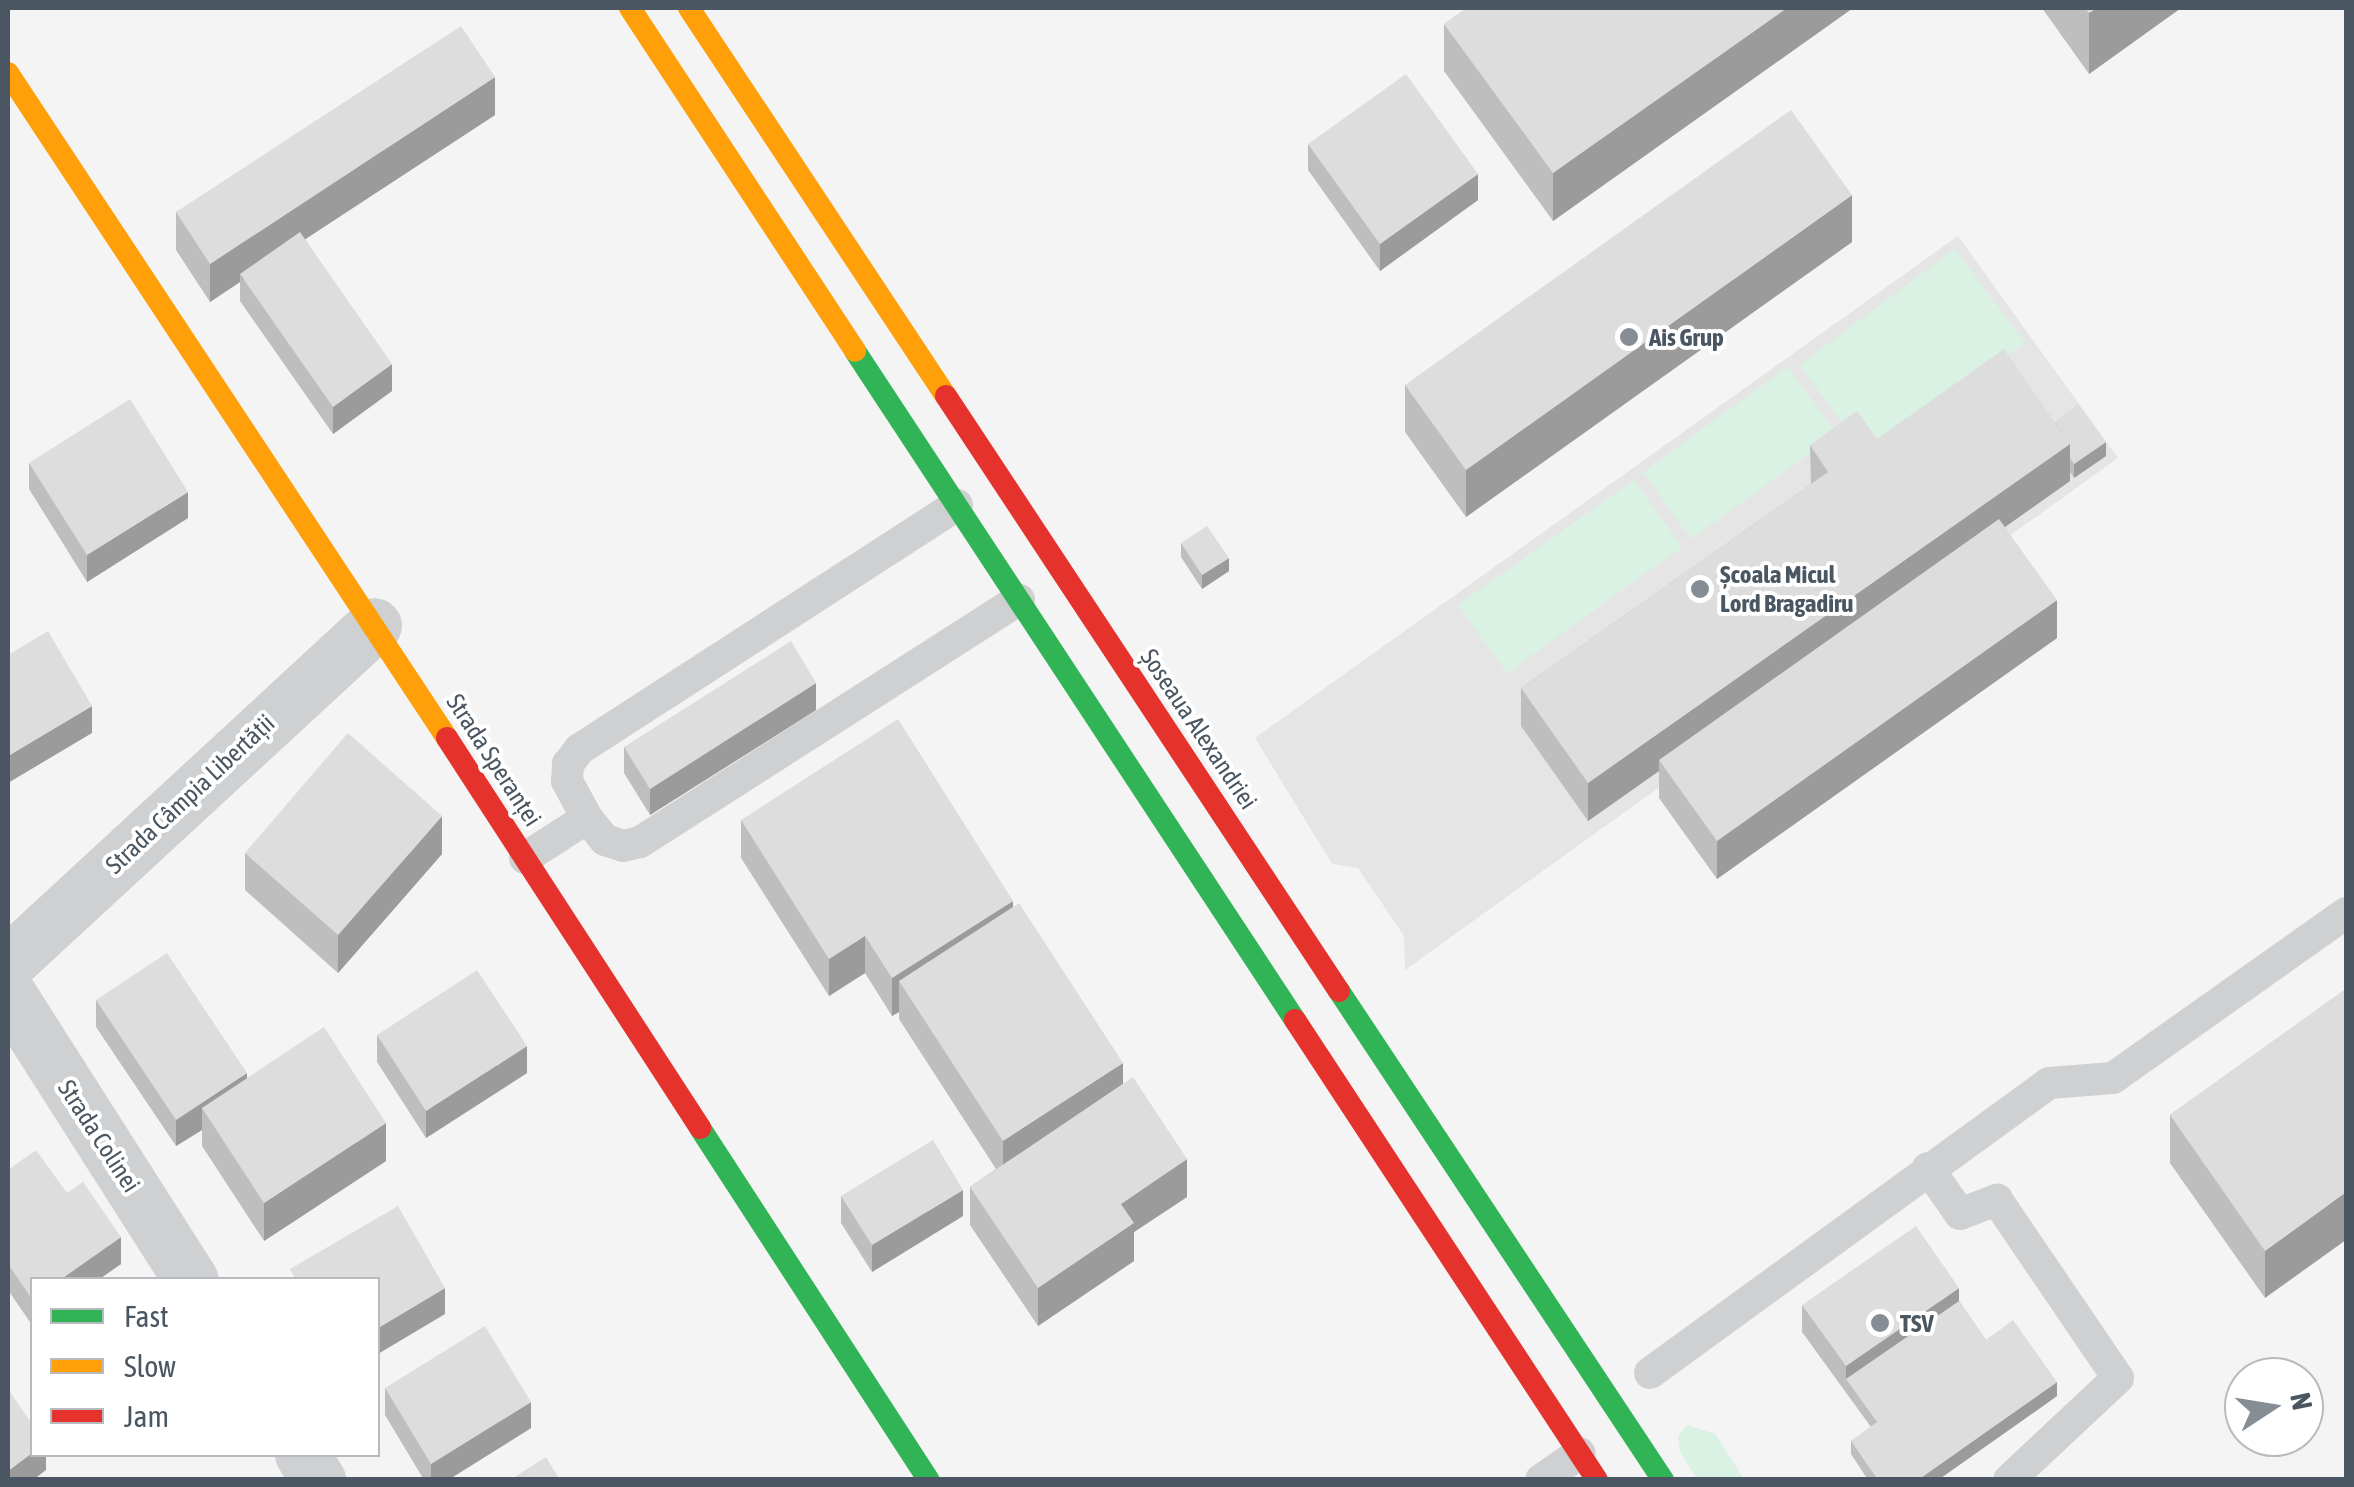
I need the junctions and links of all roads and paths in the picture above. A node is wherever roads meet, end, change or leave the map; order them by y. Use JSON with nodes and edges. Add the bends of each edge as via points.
{"nodes":[{"id":1,"x":630,"y":8,"type":"edge"},
{"id":2,"x":689,"y":8,"type":"edge"},
{"id":3,"x":8,"y":73,"type":"edge"},
{"id":4,"x":957,"y":505,"type":"junction"},
{"id":5,"x":1019,"y":600,"type":"junction"},
{"id":6,"x":374,"y":625,"type":"junction"},
{"id":7,"x":588,"y":818,"type":"junction"},
{"id":8,"x":525,"y":858,"type":"junction"},
{"id":9,"x":2346,"y":913,"type":"edge"},
{"id":10,"x":8,"y":963,"type":"edge"},
{"id":11,"x":8,"y":993,"type":"edge"},
{"id":12,"x":1928,"y":1168,"type":"junction"},
{"id":13,"x":188,"y":1277,"type":"edge"},
{"id":14,"x":1650,"y":1372,"type":"dead end"},
{"id":15,"x":304,"y":1457,"type":"edge"},
{"id":16,"x":1589,"y":1466,"type":"edge"},
{"id":17,"x":318,"y":1480,"type":"edge"},
{"id":18,"x":929,"y":1480,"type":"edge"},
{"id":19,"x":1541,"y":1480,"type":"edge"},
{"id":20,"x":1663,"y":1480,"type":"edge"},
{"id":21,"x":2009,"y":1480,"type":"edge"}],
"edges":[{"from":1,"to":4,"type":"main road"},
{"from":2,"to":20,"type":"main road","name":"Șoseaua Alexandriei"},
{"from":3,"to":6,"type":"main road","name":"Strada Speranței"},
{"from":4,"to":5,"type":"main road"},
{"from":4,"to":7,"type":"lane","via":[[579,750],[568,764],[567,781]]},
{"from":5,"to":7,"type":"lane","via":[[640,842],[605,840]]},
{"from":5,"to":16,"type":"main road"},
{"from":6,"to":8,"type":"main road","name":"Strada Speranței"},
{"from":6,"to":10,"type":"street","name":"Strada Câmpia Libertății"},
{"from":7,"to":8,"type":"lane"},
{"from":8,"to":18,"type":"main road","name":"Strada Speranței"},
{"from":9,"to":12,"type":"lane","via":[[2113,1078],[2049,1083]]},
{"from":11,"to":13,"type":"street","name":"Strada Colinei"},
{"from":12,"to":14,"type":"lane"},
{"from":12,"to":21,"type":"lane","via":[[1960,1214],[1997,1200],[2118,1378]]},
{"from":15,"to":17,"type":"street"},
{"from":16,"to":19,"type":"lane"}]}
